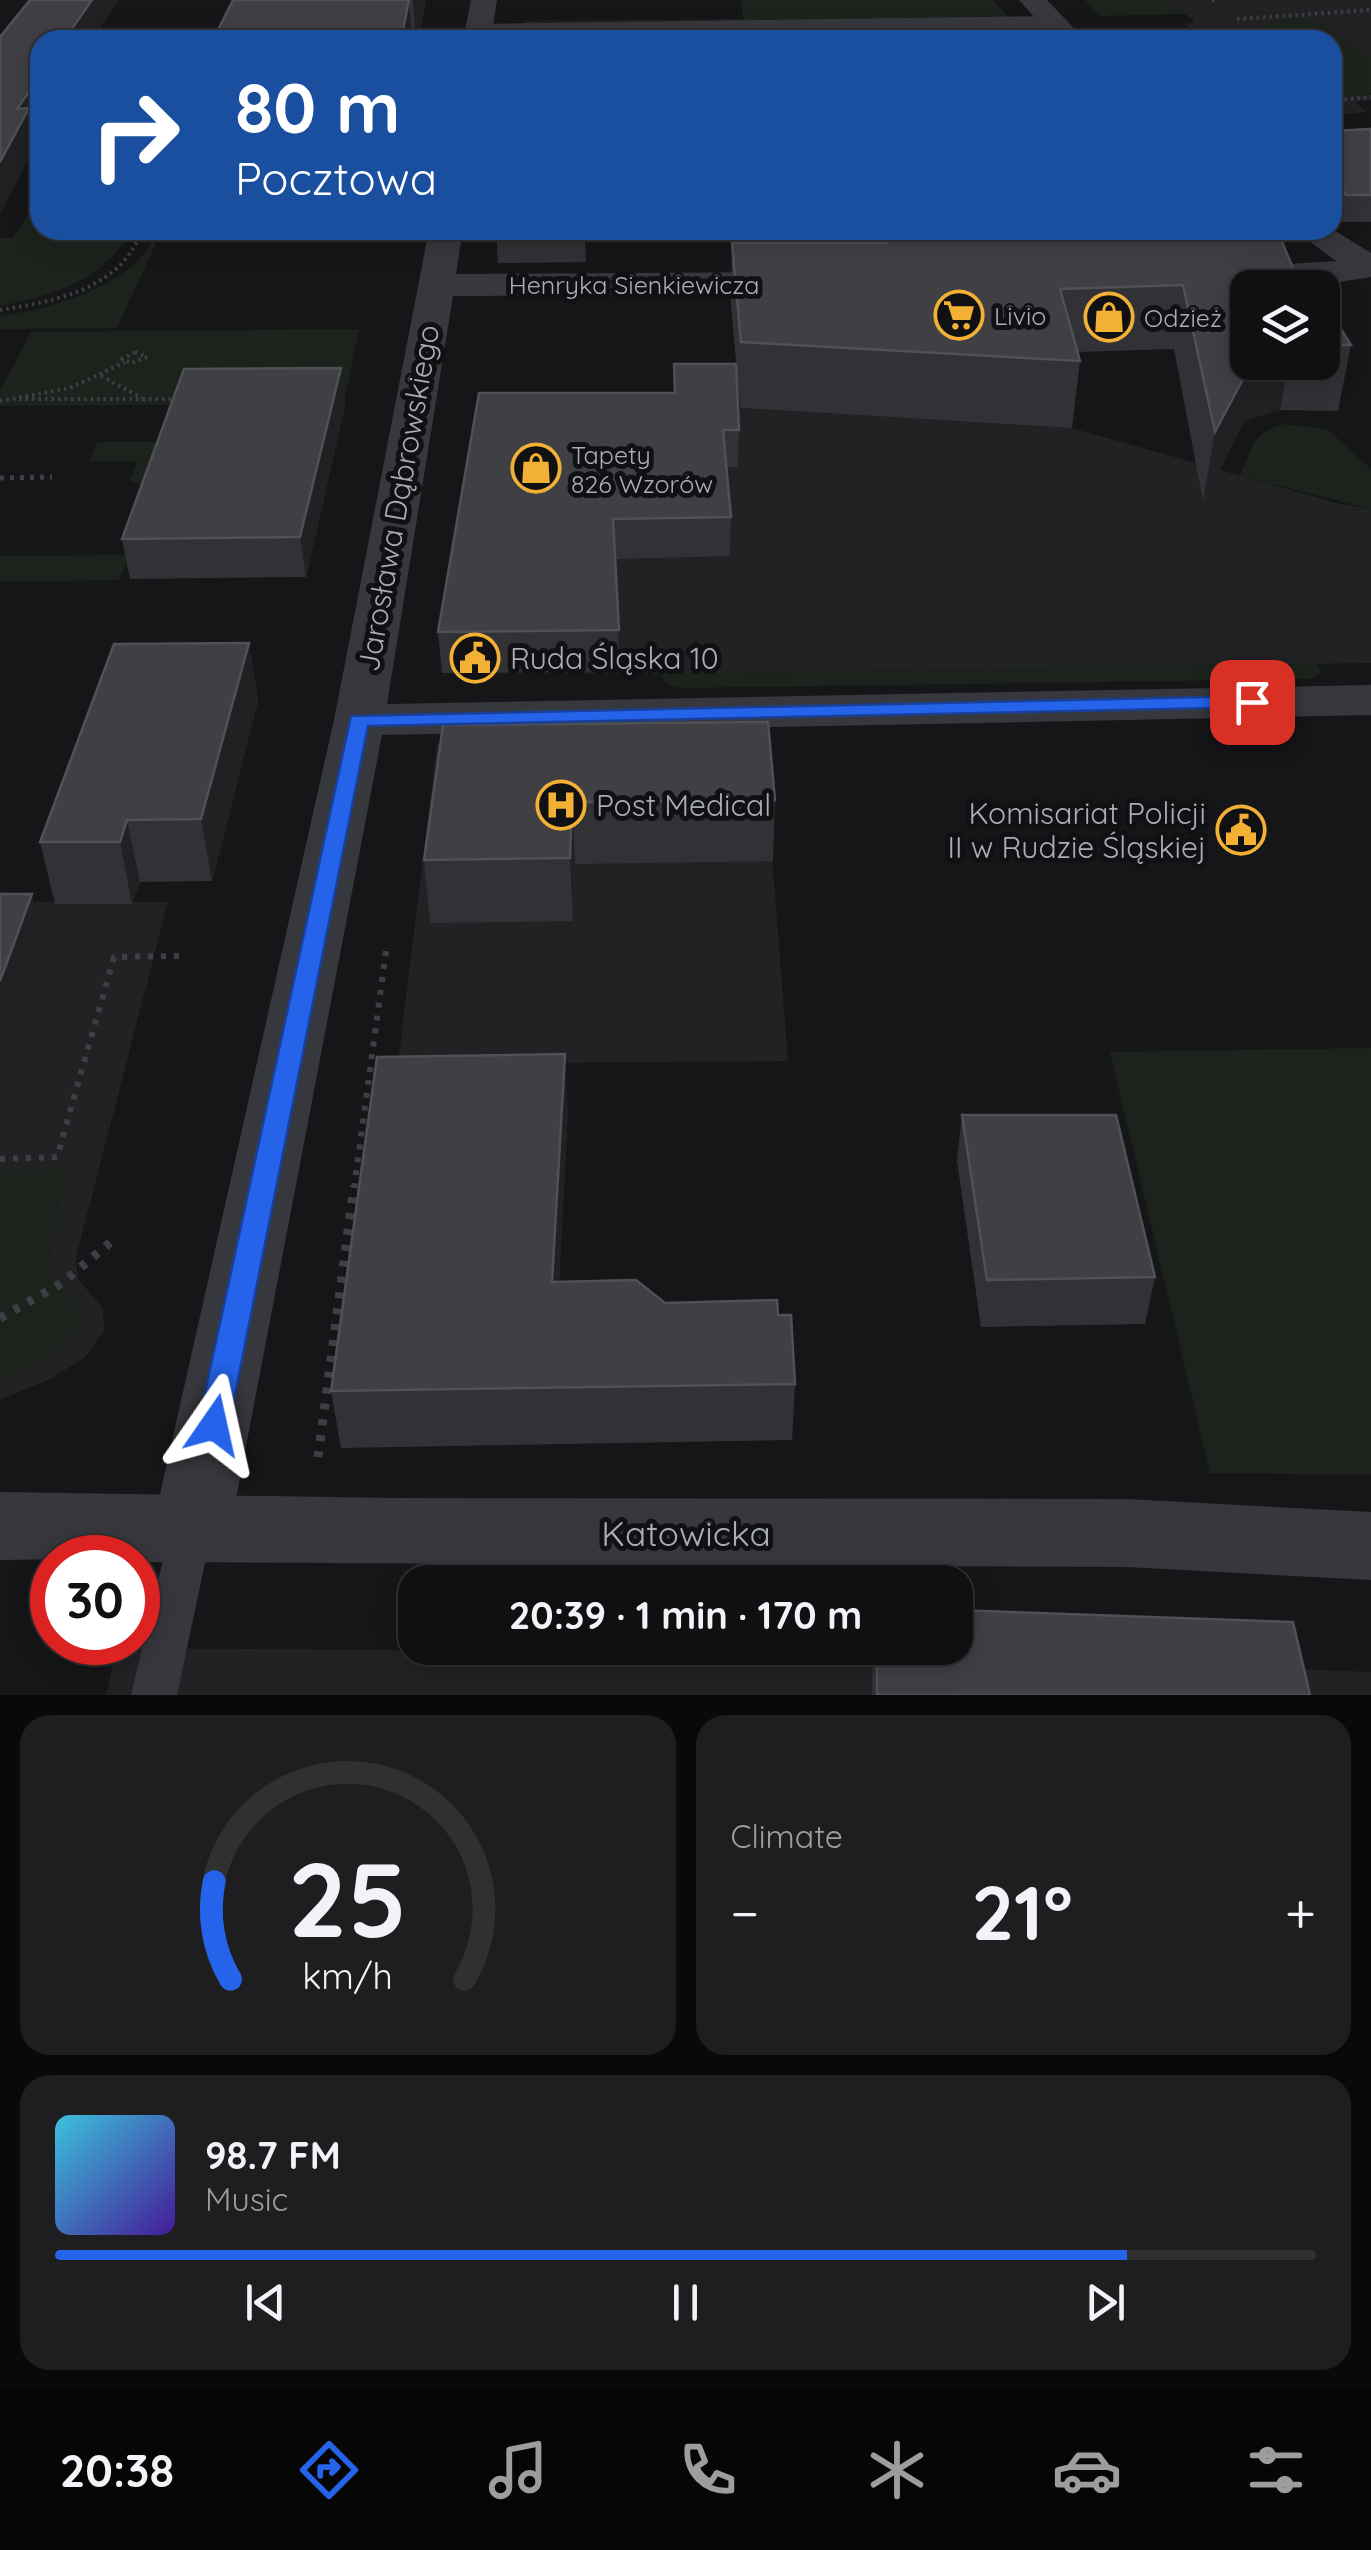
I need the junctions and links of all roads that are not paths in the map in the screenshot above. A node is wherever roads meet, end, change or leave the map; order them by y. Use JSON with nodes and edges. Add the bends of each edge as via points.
{"nodes":[{"id":1,"x":484,"y":0,"type":"edge"},
{"id":2,"x":1032,"y":0,"type":"edge"},
{"id":3,"x":479,"y":30,"type":"edge"},
{"id":4,"x":1061,"y":30,"type":"edge"},
{"id":5,"x":444,"y":240,"type":"edge"},
{"id":6,"x":1327,"y":240,"type":"edge"},
{"id":7,"x":1370,"y":266,"type":"edge"},
{"id":8,"x":1197,"y":279,"type":"edge"},
{"id":9,"x":847,"y":282,"type":"edge"},
{"id":10,"x":436,"y":285,"type":"junction"},
{"id":11,"x":1371,"y":700,"type":"edge"},
{"id":12,"x":358,"y":720,"type":"junction"},
{"id":13,"x":0,"y":1526,"type":"edge"},
{"id":14,"x":191,"y":1530,"type":"junction"},
{"id":15,"x":1371,"y":1546,"type":"edge"},
{"id":16,"x":154,"y":1695,"type":"edge"}],
"edges":[{"from":1,"to":3,"type":"street"},
{"from":2,"to":4,"type":"street"},
{"from":5,"to":10,"type":"street","name":"Jarosława Dąbrowskiego"},
{"from":6,"to":7,"type":"street"},
{"from":7,"to":8,"type":"street","via":[[1308,276]]},
{"from":9,"to":10,"type":"street","name":"Henryka Sienkiewicza"},
{"from":10,"to":12,"type":"street","name":"Jarosława Dąbrowskiego"},
{"from":11,"to":12,"type":"street"},
{"from":12,"to":14,"type":"street","name":"Jarosława Dąbrowskiego"},
{"from":13,"to":14,"type":"street","name":"Katowicka"},
{"from":14,"to":15,"type":"street","name":"Katowicka","via":[[1126,1533]]},
{"from":14,"to":16,"type":"lane"}]}
